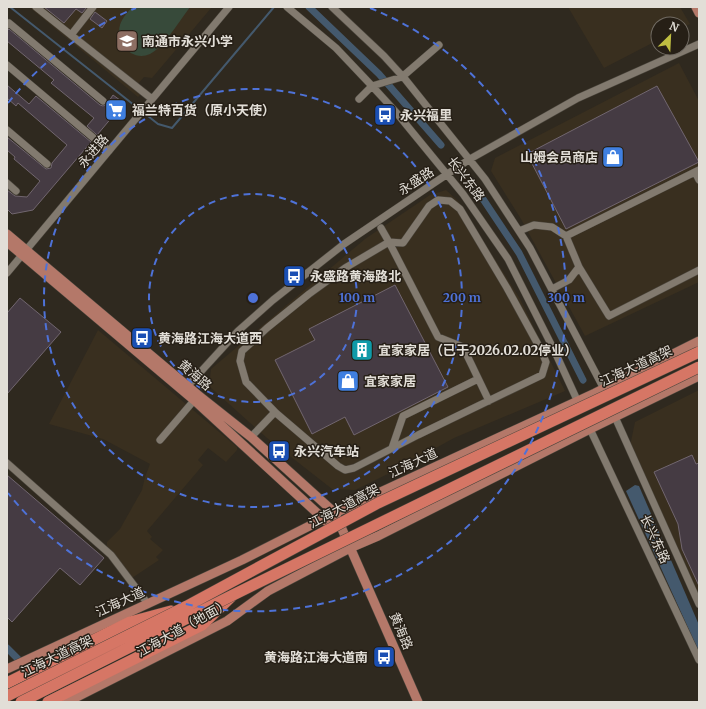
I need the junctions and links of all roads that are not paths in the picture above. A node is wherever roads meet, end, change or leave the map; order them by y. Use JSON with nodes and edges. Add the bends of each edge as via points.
{"nodes":[{"id":1,"x":36,"y":7,"type":"edge"},
{"id":2,"x":93,"y":7,"type":"edge"},
{"id":3,"x":229,"y":7,"type":"edge"},
{"id":4,"x":287,"y":7,"type":"edge"},
{"id":5,"x":332,"y":7,"type":"edge"},
{"id":6,"x":696,"y":7,"type":"edge"},
{"id":7,"x":699,"y":13,"type":"edge"},
{"id":8,"x":7,"y":25,"type":"edge"},
{"id":9,"x":71,"y":35,"type":"junction"},
{"id":10,"x":699,"y":44,"type":"edge"},
{"id":11,"x":439,"y":45,"type":"dead end"},
{"id":12,"x":7,"y":65,"type":"edge"},
{"id":13,"x":402,"y":77,"type":"junction"},
{"id":14,"x":372,"y":86,"type":"junction"},
{"id":15,"x":359,"y":99,"type":"dead end"},
{"id":16,"x":103,"y":101,"type":"dead end"},
{"id":17,"x":150,"y":101,"type":"junction"},
{"id":18,"x":7,"y":130,"type":"edge"},
{"id":19,"x":109,"y":151,"type":"junction"},
{"id":20,"x":470,"y":159,"type":"junction"},
{"id":21,"x":47,"y":164,"type":"dead end"},
{"id":22,"x":697,"y":171,"type":"edge"},
{"id":23,"x":447,"y":175,"type":"junction"},
{"id":24,"x":699,"y":180,"type":"edge"},
{"id":25,"x":7,"y":183,"type":"edge"},
{"id":26,"x":16,"y":191,"type":"dead end"},
{"id":27,"x":381,"y":228,"type":"dead end"},
{"id":28,"x":519,"y":231,"type":"junction"},
{"id":29,"x":7,"y":234,"type":"edge"},
{"id":30,"x":566,"y":236,"type":"junction"},
{"id":31,"x":7,"y":242,"type":"edge"},
{"id":32,"x":389,"y":242,"type":"junction"},
{"id":33,"x":24,"y":252,"type":"junction"},
{"id":34,"x":579,"y":267,"type":"junction"},
{"id":35,"x":699,"y":270,"type":"edge"},
{"id":36,"x":7,"y":273,"type":"edge"},
{"id":37,"x":552,"y":289,"type":"junction"},
{"id":38,"x":699,"y":341,"type":"edge"},
{"id":39,"x":699,"y":352,"type":"edge"},
{"id":40,"x":699,"y":367,"type":"edge"},
{"id":41,"x":699,"y":376,"type":"edge"},
{"id":42,"x":478,"y":379,"type":"junction"},
{"id":43,"x":185,"y":388,"type":"junction"},
{"id":44,"x":604,"y":389,"type":"junction"},
{"id":45,"x":196,"y":398,"type":"junction"},
{"id":46,"x":489,"y":401,"type":"junction"},
{"id":47,"x":578,"y":402,"type":"junction"},
{"id":48,"x":275,"y":412,"type":"junction"},
{"id":49,"x":616,"y":417,"type":"junction"},
{"id":50,"x":590,"y":429,"type":"junction"},
{"id":51,"x":251,"y":438,"type":"junction"},
{"id":52,"x":160,"y":440,"type":"dead end"},
{"id":53,"x":392,"y":448,"type":"junction"},
{"id":54,"x":7,"y":463,"type":"edge"},
{"id":55,"x":335,"y":514,"type":"junction"},
{"id":56,"x":325,"y":519,"type":"junction"},
{"id":57,"x":350,"y":548,"type":"junction"},
{"id":58,"x":233,"y":595,"type":"junction"},
{"id":59,"x":148,"y":604,"type":"junction"},
{"id":60,"x":699,"y":604,"type":"edge"},
{"id":61,"x":187,"y":606,"type":"junction"},
{"id":62,"x":699,"y":660,"type":"edge"},
{"id":63,"x":7,"y":669,"type":"edge"},
{"id":64,"x":7,"y":683,"type":"edge"},
{"id":65,"x":7,"y":691,"type":"edge"},
{"id":66,"x":7,"y":696,"type":"edge"},
{"id":67,"x":58,"y":701,"type":"edge"},
{"id":68,"x":15,"y":702,"type":"edge"},
{"id":69,"x":21,"y":702,"type":"edge"},
{"id":70,"x":418,"y":702,"type":"edge"}],
"edges":[{"from":1,"to":9,"type":"street"},
{"from":2,"to":9,"type":"street"},
{"from":3,"to":17,"type":"street","name":"永进路"},
{"from":4,"to":14,"type":"street","name":"长兴东路","via":[[336,48]]},
{"from":5,"to":13,"type":"street","name":"长兴东路","via":[[384,56]]},
{"from":6,"to":7,"type":"main road"},
{"from":8,"to":16,"type":"street","via":[[9,23]]},
{"from":9,"to":17,"type":"street"},
{"from":10,"to":20,"type":"street","name":"永盛路","via":[[578,98]]},
{"from":11,"to":13,"type":"street"},
{"from":12,"to":19,"type":"street"},
{"from":13,"to":14,"type":"street"},
{"from":13,"to":20,"type":"street","name":"长兴东路"},
{"from":14,"to":15,"type":"street"},
{"from":14,"to":23,"type":"street","name":"长兴东路","via":[[400,116]]},
{"from":17,"to":19,"type":"street","name":"永进路"},
{"from":18,"to":21,"type":"street"},
{"from":19,"to":33,"type":"street","name":"永进路"},
{"from":20,"to":23,"type":"street","name":"永盛路"},
{"from":20,"to":28,"type":"street","name":"长兴东路"},
{"from":22,"to":24,"type":"street"},
{"from":22,"to":30,"type":"street"},
{"from":23,"to":43,"type":"street","name":"永盛路","via":[[344,244],[273,300],[238,331]]},
{"from":23,"to":47,"type":"street","name":"长兴东路","via":[[508,259]]},
{"from":25,"to":26,"type":"street"},
{"from":27,"to":32,"type":"street"},
{"from":28,"to":30,"type":"street","via":[[534,225],[552,227]]},
{"from":28,"to":37,"type":"street","name":"长兴东路"},
{"from":29,"to":33,"type":"main road","name":"黄海路"},
{"from":30,"to":34,"type":"street"},
{"from":31,"to":33,"type":"main road","name":"黄海路"},
{"from":32,"to":42,"type":"street","via":[[438,337],[464,347]]},
{"from":32,"to":46,"type":"street","via":[[403,243],[429,206],[438,200],[450,201],[460,209],[524,317],[546,362],[542,375]]},
{"from":32,"to":48,"type":"street","via":[[345,268],[309,294],[242,351],[240,361],[246,382]]},
{"from":33,"to":36,"type":"street","name":"永进路"},
{"from":33,"to":43,"type":"main road","name":"黄海路"},
{"from":34,"to":35,"type":"street","via":[[609,316]]},
{"from":34,"to":37,"type":"street","via":[[569,280]]},
{"from":37,"to":44,"type":"street","name":"长兴东路"},
{"from":38,"to":44,"type":"main road","name":"江海大道"},
{"from":39,"to":61,"type":"highway","name":"江海大道高架","bridge":true,"via":[[378,503]]},
{"from":40,"to":58,"type":"highway","name":"江海大道高架","bridge":true},
{"from":41,"to":49,"type":"main road"},
{"from":42,"to":46,"type":"street"},
{"from":42,"to":53,"type":"street","via":[[403,416]]},
{"from":43,"to":45,"type":"main road","name":"黄海路"},
{"from":44,"to":47,"type":"main road","name":"江海大道"},
{"from":45,"to":51,"type":"main road","name":"黄海路"},
{"from":45,"to":52,"type":"street"},
{"from":45,"to":56,"type":"main road","name":"黄海路"},
{"from":46,"to":53,"type":"street"},
{"from":47,"to":55,"type":"main road","name":"江海大道"},
{"from":48,"to":51,"type":"street"},
{"from":48,"to":53,"type":"street","via":[[345,470],[354,468]]},
{"from":49,"to":50,"type":"main road"},
{"from":49,"to":60,"type":"street","name":"长兴东路"},
{"from":50,"to":57,"type":"main road"},
{"from":50,"to":62,"type":"street","name":"长兴东路"},
{"from":51,"to":55,"type":"main road","name":"黄海路"},
{"from":54,"to":59,"type":"street","via":[[111,554]]},
{"from":55,"to":56,"type":"main road","name":"江海大道"},
{"from":55,"to":57,"type":"main road","name":"黄海路"},
{"from":56,"to":57,"type":"main road","name":"黄海路"},
{"from":56,"to":59,"type":"main road","name":"江海大道"},
{"from":57,"to":67,"type":"main road","name":"江海大道（地面）","via":[[268,591],[227,621]]},
{"from":57,"to":70,"type":"main road","name":"黄海路"},
{"from":58,"to":67,"type":"highway","via":[[202,625]]},
{"from":58,"to":69,"type":"highway","name":"江海大道高架","bridge":true},
{"from":59,"to":63,"type":"main road","name":"江海大道"},
{"from":61,"to":64,"type":"highway","bridge":true,"via":[[130,622]]},
{"from":61,"to":66,"type":"highway","name":"江海大道高架","bridge":true},
{"from":65,"to":68,"type":"street"}]}
